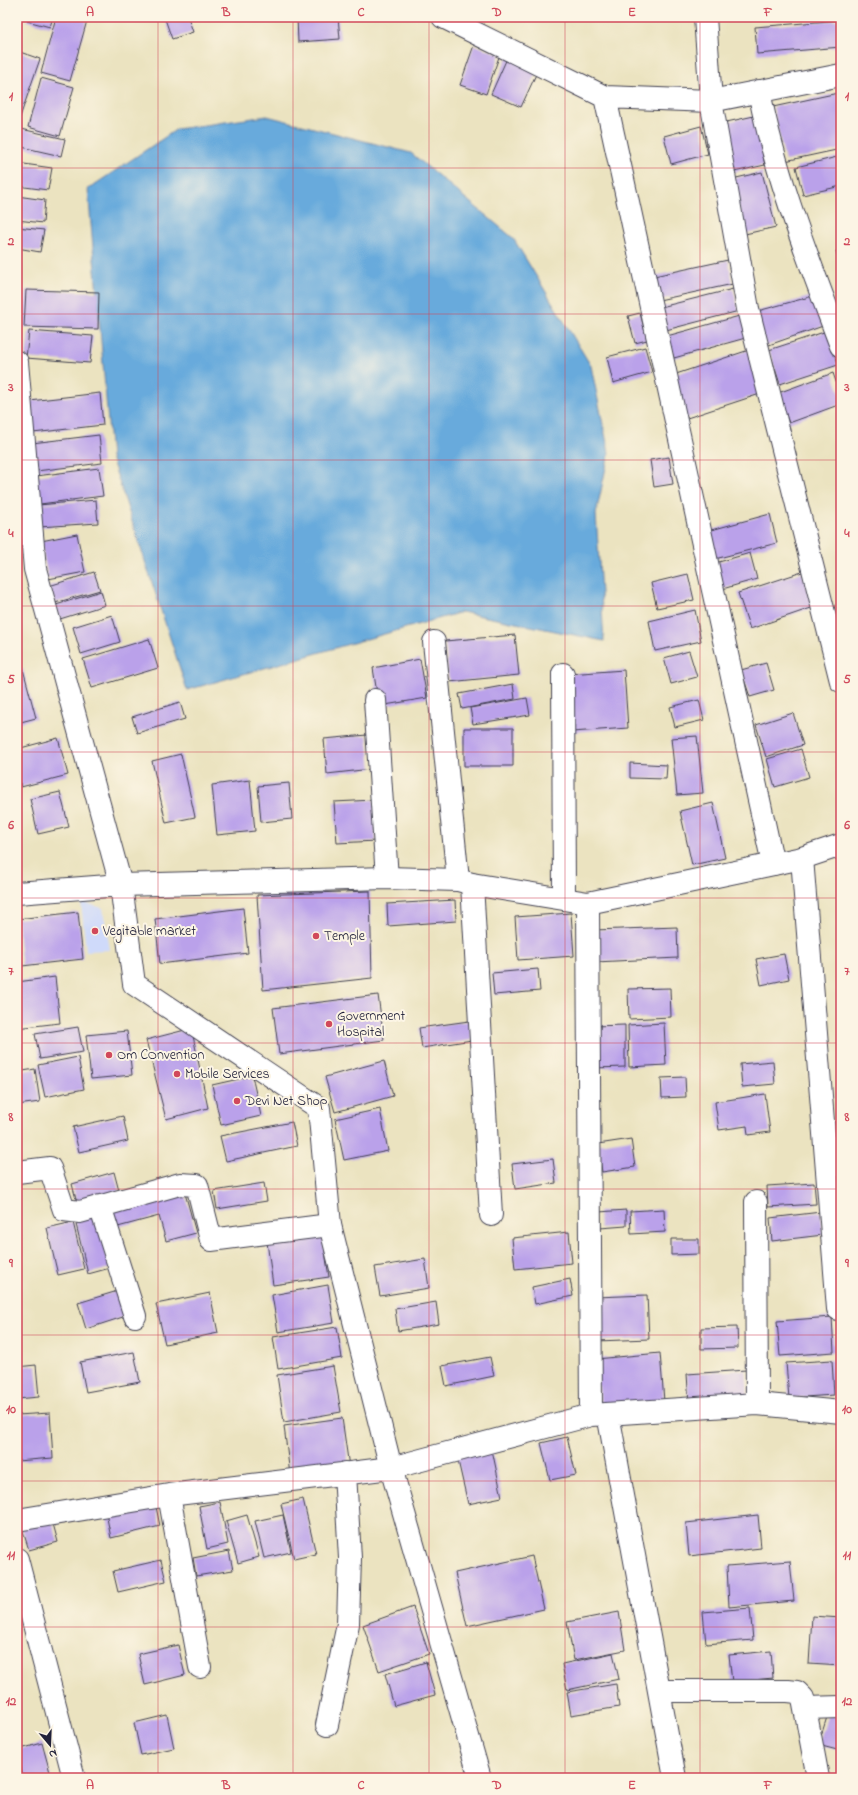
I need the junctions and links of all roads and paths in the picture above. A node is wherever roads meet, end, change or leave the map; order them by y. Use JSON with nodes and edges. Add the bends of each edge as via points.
{"nodes":[{"id":1,"x":443,"y":17,"type":"edge"},
{"id":2,"x":705,"y":17,"type":"edge"},
{"id":3,"x":841,"y":75,"type":"edge"},
{"id":4,"x":759,"y":91,"type":"junction"},
{"id":5,"x":605,"y":97,"type":"junction"},
{"id":6,"x":711,"y":101,"type":"junction"},
{"id":7,"x":841,"y":346,"type":"edge"},
{"id":8,"x":17,"y":362,"type":"edge"},
{"id":9,"x":434,"y":642,"type":"dead end"},
{"id":10,"x":562,"y":674,"type":"dead end"},
{"id":11,"x":841,"y":681,"type":"edge"},
{"id":12,"x":375,"y":700,"type":"dead end"},
{"id":13,"x":841,"y":845,"type":"edge"},
{"id":14,"x":802,"y":858,"type":"junction"},
{"id":15,"x":773,"y":864,"type":"junction"},
{"id":16,"x":387,"y":878,"type":"junction"},
{"id":17,"x":466,"y":882,"type":"junction"},
{"id":18,"x":121,"y":885,"type":"junction"},
{"id":19,"x":17,"y":893,"type":"edge"},
{"id":20,"x":564,"y":898,"type":"junction"},
{"id":21,"x":588,"y":903,"type":"junction"},
{"id":22,"x":17,"y":1172,"type":"edge"},
{"id":23,"x":835,"y":1191,"type":"edge"},
{"id":24,"x":756,"y":1202,"type":"dead end"},
{"id":25,"x":100,"y":1206,"type":"junction"},
{"id":26,"x":491,"y":1215,"type":"dead end"},
{"id":27,"x":330,"y":1225,"type":"junction"},
{"id":28,"x":841,"y":1309,"type":"edge"},
{"id":29,"x":135,"y":1316,"type":"dead end"},
{"id":30,"x":757,"y":1404,"type":"junction"},
{"id":31,"x":841,"y":1412,"type":"edge"},
{"id":32,"x":599,"y":1414,"type":"junction"},
{"id":33,"x":391,"y":1468,"type":"junction"},
{"id":34,"x":345,"y":1473,"type":"junction"},
{"id":35,"x":169,"y":1495,"type":"junction"},
{"id":36,"x":17,"y":1520,"type":"edge"},
{"id":37,"x":17,"y":1559,"type":"edge"},
{"id":38,"x":200,"y":1667,"type":"dead end"},
{"id":39,"x":659,"y":1691,"type":"junction"},
{"id":40,"x":841,"y":1707,"type":"edge"},
{"id":41,"x":806,"y":1708,"type":"junction"},
{"id":42,"x":327,"y":1725,"type":"dead end"},
{"id":43,"x":74,"y":1778,"type":"edge"},
{"id":44,"x":480,"y":1778,"type":"edge"},
{"id":45,"x":675,"y":1778,"type":"edge"},
{"id":46,"x":818,"y":1778,"type":"edge"}],
"edges":[{"from":1,"to":5,"type":"street"},
{"from":2,"to":6,"type":"street"},
{"from":3,"to":4,"type":"street"},
{"from":4,"to":6,"type":"street"},
{"from":4,"to":7,"type":"street","via":[[779,169]]},
{"from":5,"to":6,"type":"street"},
{"from":5,"to":15,"type":"street"},
{"from":6,"to":11,"type":"street","via":[[748,309]]},
{"from":8,"to":18,"type":"street","via":[[35,569]]},
{"from":9,"to":17,"type":"street"},
{"from":10,"to":20,"type":"street"},
{"from":12,"to":16,"type":"street"},
{"from":13,"to":14,"type":"street"},
{"from":14,"to":15,"type":"street"},
{"from":14,"to":23,"type":"street"},
{"from":15,"to":21,"type":"street"},
{"from":16,"to":17,"type":"street"},
{"from":16,"to":18,"type":"street"},
{"from":17,"to":20,"type":"street"},
{"from":17,"to":26,"type":"street"},
{"from":18,"to":19,"type":"street"},
{"from":18,"to":27,"type":"street","via":[[134,984],[319,1108]]},
{"from":20,"to":21,"type":"street"},
{"from":21,"to":32,"type":"street"},
{"from":22,"to":25,"type":"street","via":[[50,1168],[64,1210],[80,1212]]},
{"from":23,"to":28,"type":"street","via":[[838,1309]]},
{"from":24,"to":30,"type":"street"},
{"from":25,"to":27,"type":"street","via":[[180,1184],[197,1185],[211,1240]]},
{"from":25,"to":29,"type":"street"},
{"from":27,"to":33,"type":"street"},
{"from":30,"to":31,"type":"street"},
{"from":30,"to":32,"type":"street"},
{"from":32,"to":33,"type":"street"},
{"from":32,"to":39,"type":"street"},
{"from":33,"to":34,"type":"street"},
{"from":33,"to":44,"type":"street"},
{"from":34,"to":35,"type":"street"},
{"from":34,"to":42,"type":"street","via":[[350,1558],[348,1624]]},
{"from":35,"to":36,"type":"street"},
{"from":35,"to":38,"type":"street"},
{"from":37,"to":43,"type":"street"},
{"from":39,"to":41,"type":"street","via":[[788,1691],[796,1692],[803,1698]]},
{"from":39,"to":45,"type":"street"},
{"from":40,"to":41,"type":"street"},
{"from":41,"to":46,"type":"street"}]}
